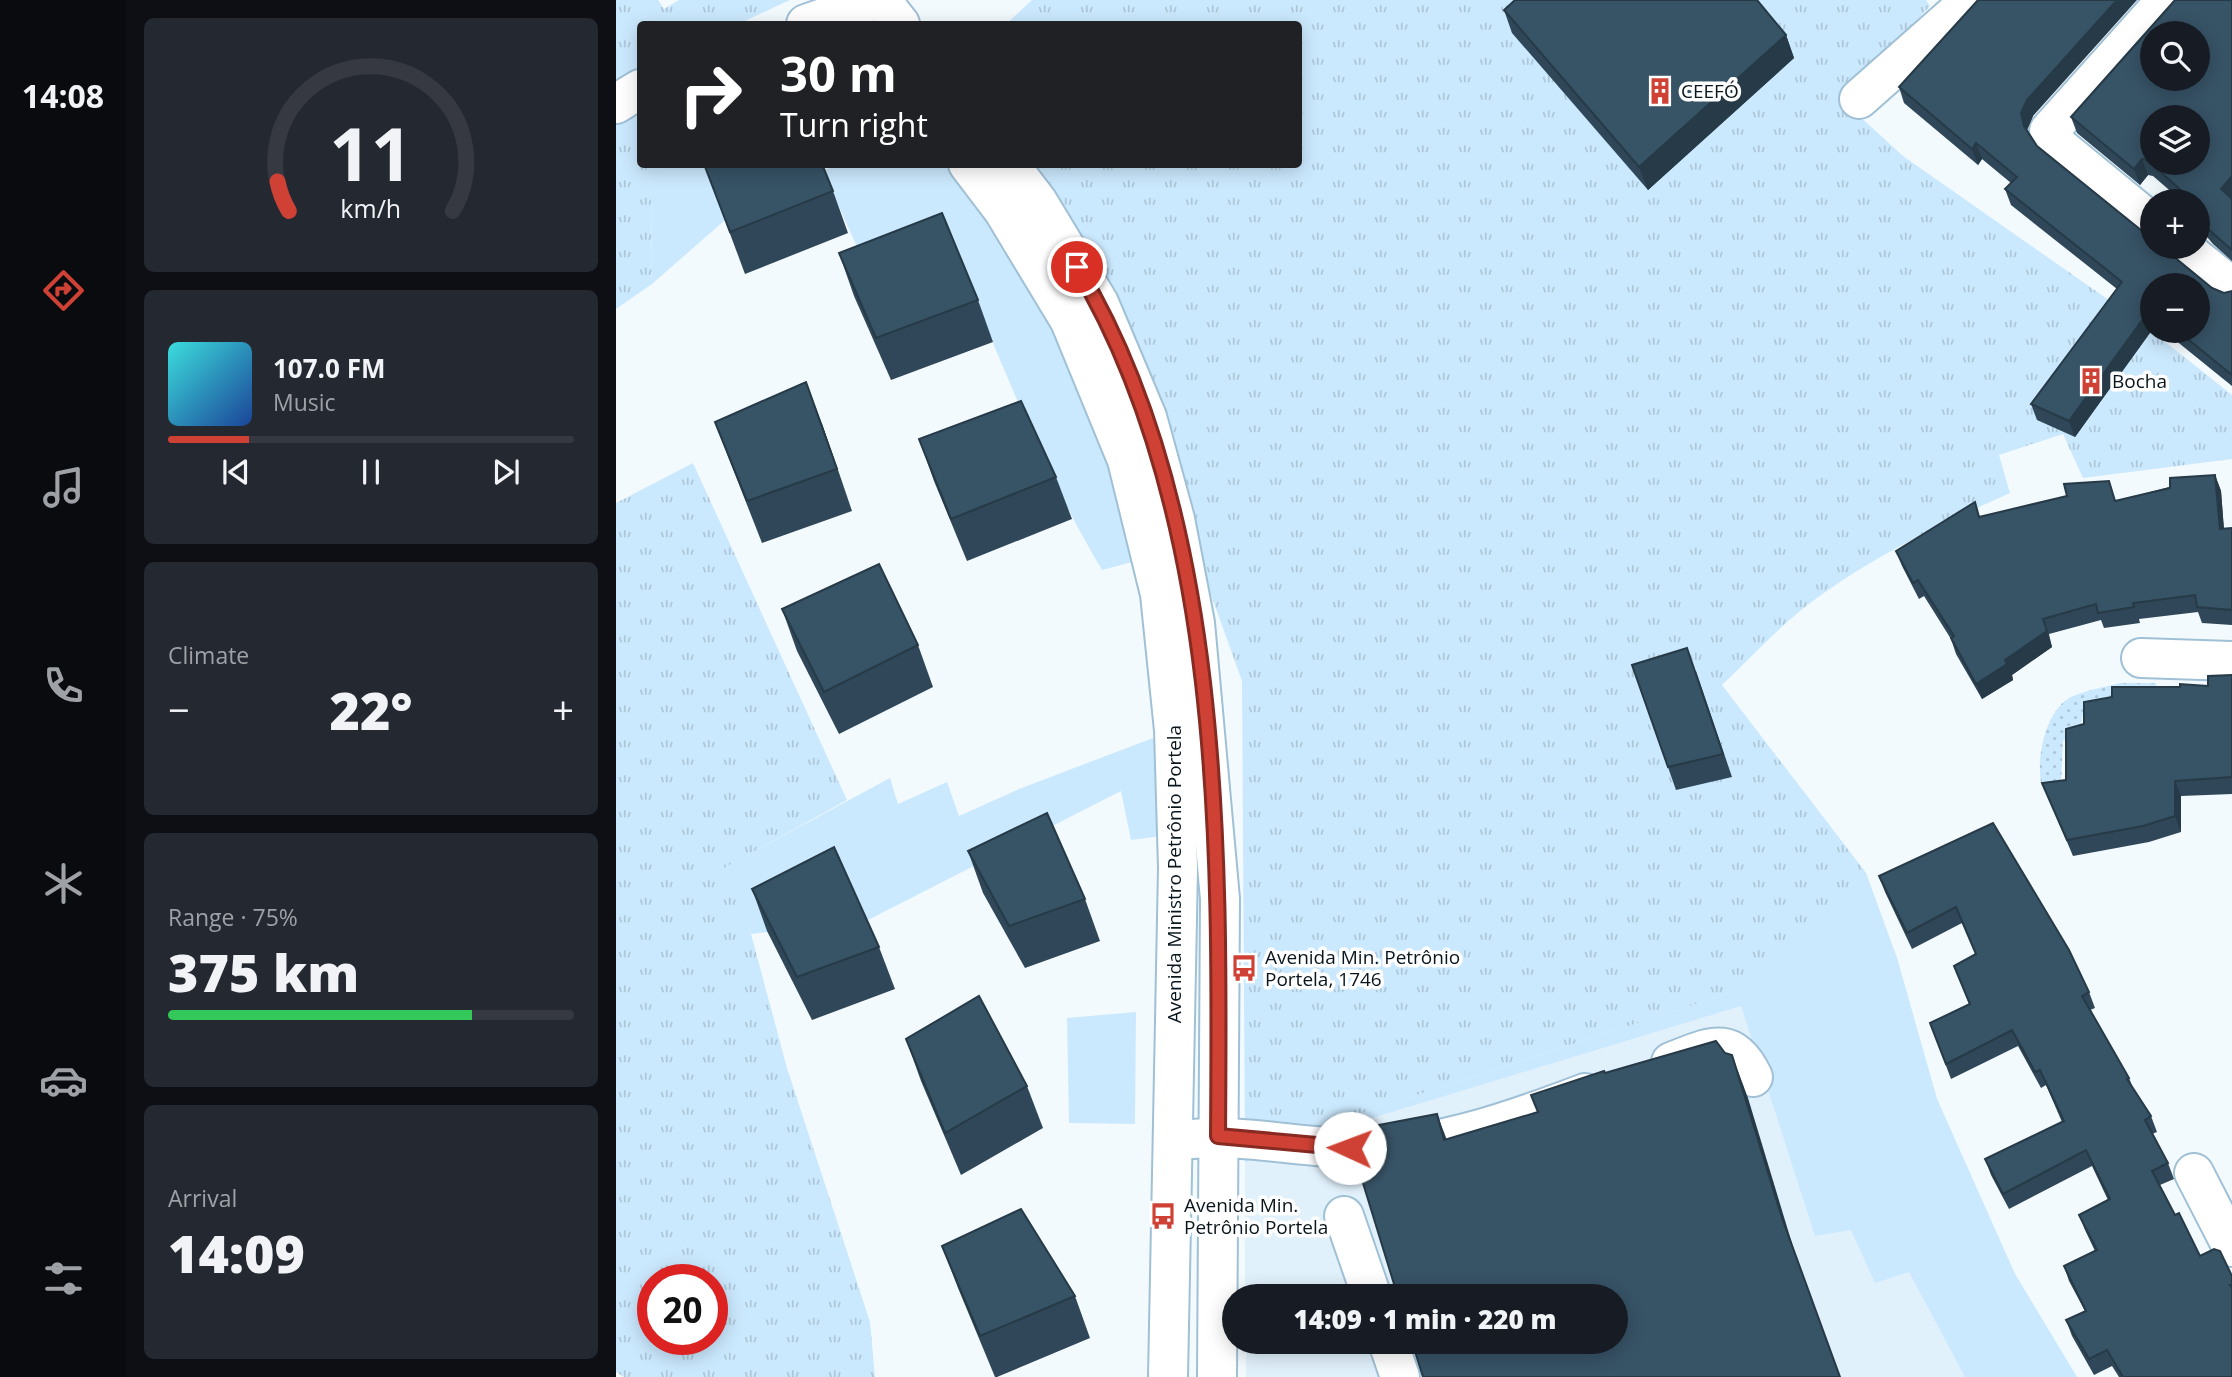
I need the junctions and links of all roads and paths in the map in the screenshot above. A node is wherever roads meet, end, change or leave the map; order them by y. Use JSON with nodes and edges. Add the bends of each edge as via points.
{"nodes":[{"id":1,"x":2166,"y":0,"type":"edge"},
{"id":2,"x":1962,"y":3,"type":"edge"},
{"id":3,"x":860,"y":7,"type":"edge"},
{"id":4,"x":816,"y":21,"type":"edge"},
{"id":5,"x":893,"y":21,"type":"edge"},
{"id":6,"x":637,"y":91,"type":"edge"},
{"id":7,"x":1859,"y":99,"type":"dead end"},
{"id":8,"x":616,"y":104,"type":"edge"},
{"id":9,"x":971,"y":168,"type":"edge"},
{"id":10,"x":1012,"y":168,"type":"edge"},
{"id":11,"x":2140,"y":213,"type":"edge"},
{"id":12,"x":2197,"y":259,"type":"edge"},
{"id":13,"x":2232,"y":287,"type":"edge"},
{"id":14,"x":2141,"y":658,"type":"dead end"},
{"id":15,"x":2232,"y":661,"type":"edge"},
{"id":16,"x":1753,"y":1077,"type":"dead end"},
{"id":17,"x":1218,"y":1136,"type":"junction"},
{"id":18,"x":1172,"y":1140,"type":"junction"},
{"id":19,"x":2194,"y":1173,"type":"dead end"},
{"id":20,"x":1344,"y":1216,"type":"dead end"},
{"id":21,"x":2232,"y":1247,"type":"edge"},
{"id":22,"x":1368,"y":1284,"type":"edge"},
{"id":23,"x":1392,"y":1354,"type":"edge"},
{"id":24,"x":1168,"y":1377,"type":"edge"},
{"id":25,"x":1217,"y":1377,"type":"edge"},
{"id":26,"x":1400,"y":1377,"type":"edge"}],
"edges":[{"from":1,"to":11,"type":"street","via":[[2049,131],[2057,145]]},
{"from":2,"to":7,"type":"street"},
{"from":3,"to":4,"type":"street"},
{"from":3,"to":5,"type":"street"},
{"from":6,"to":8,"type":"street"},
{"from":9,"to":18,"type":"street","name":"Avenida Ministro Petrônio Portela","via":[[1003,210],[1070,321],[1127,460],[1160,594],[1174,730],[1177,857]]},
{"from":10,"to":17,"type":"street","name":"Avenida Ministro Petrônio Portela","via":[[1099,303],[1147,418],[1175,519],[1198,644],[1220,900]]},
{"from":12,"to":13,"type":"street"},
{"from":14,"to":15,"type":"street"},
{"from":16,"to":17,"type":"street","via":[[1734,1049],[1719,1046],[1487,1126],[1424,1141],[1370,1149]]},
{"from":17,"to":18,"type":"street"},
{"from":17,"to":25,"type":"street","name":"Avenida Ministro Petrônio Portela"},
{"from":18,"to":24,"type":"street","name":"Avenida Ministro Petrônio Portela"},
{"from":19,"to":21,"type":"street"},
{"from":20,"to":22,"type":"street"},
{"from":23,"to":26,"type":"street"}]}
